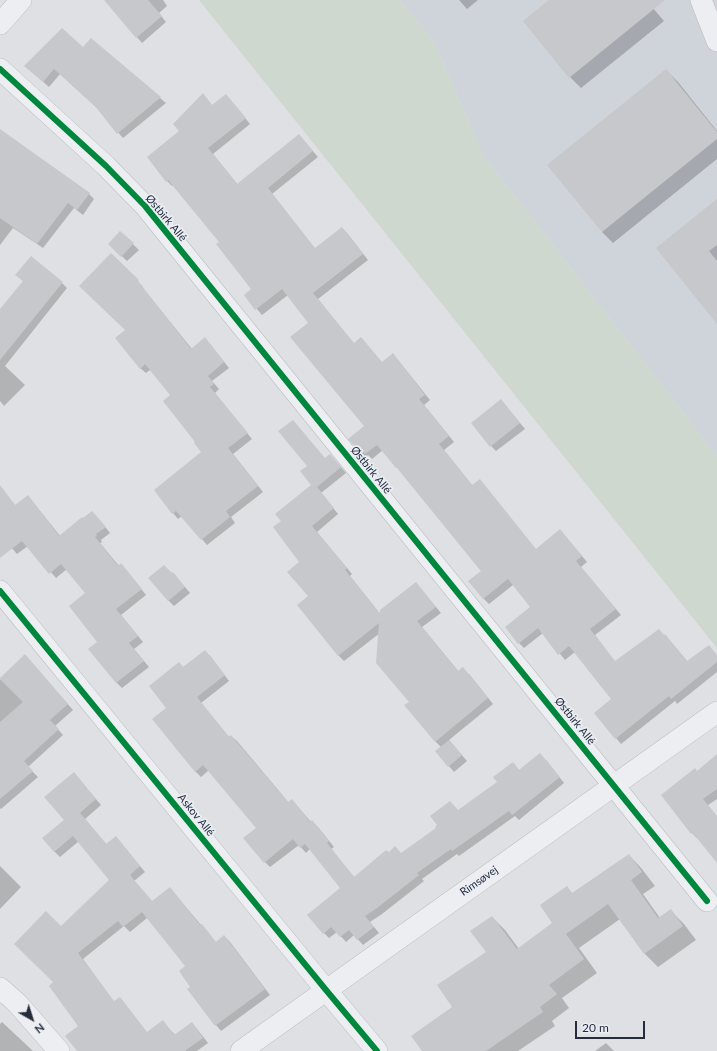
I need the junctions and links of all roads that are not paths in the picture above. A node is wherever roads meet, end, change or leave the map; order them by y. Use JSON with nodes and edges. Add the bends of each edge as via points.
{"nodes":[{"id":1,"x":21,"y":0,"type":"edge"},
{"id":2,"x":702,"y":0,"type":"edge"},
{"id":3,"x":0,"y":24,"type":"edge"},
{"id":4,"x":717,"y":41,"type":"edge"},
{"id":5,"x":0,"y":69,"type":"edge"},
{"id":6,"x":0,"y":591,"type":"edge"},
{"id":7,"x":717,"y":712,"type":"edge"},
{"id":8,"x":614,"y":786,"type":"junction"},
{"id":9,"x":707,"y":901,"type":"dead end"},
{"id":10,"x":0,"y":988,"type":"edge"},
{"id":11,"x":326,"y":990,"type":"junction"},
{"id":12,"x":59,"y":1051,"type":"edge"},
{"id":13,"x":241,"y":1051,"type":"edge"},
{"id":14,"x":377,"y":1051,"type":"edge"}],
"edges":[{"from":1,"to":3,"type":"street"},
{"from":2,"to":4,"type":"street"},
{"from":5,"to":8,"type":"street","name":"Østbirk Allé","via":[[106,166],[145,206]]},
{"from":6,"to":11,"type":"street","name":"Askov Allé"},
{"from":7,"to":8,"type":"street","name":"Rimsøvej"},
{"from":8,"to":9,"type":"street","name":"Østbirk Allé"},
{"from":8,"to":11,"type":"street","name":"Rimsøvej"},
{"from":10,"to":12,"type":"street","via":[[17,1003]]},
{"from":11,"to":13,"type":"street","name":"Rimsøvej"},
{"from":11,"to":14,"type":"street","name":"Askov Allé"}]}
